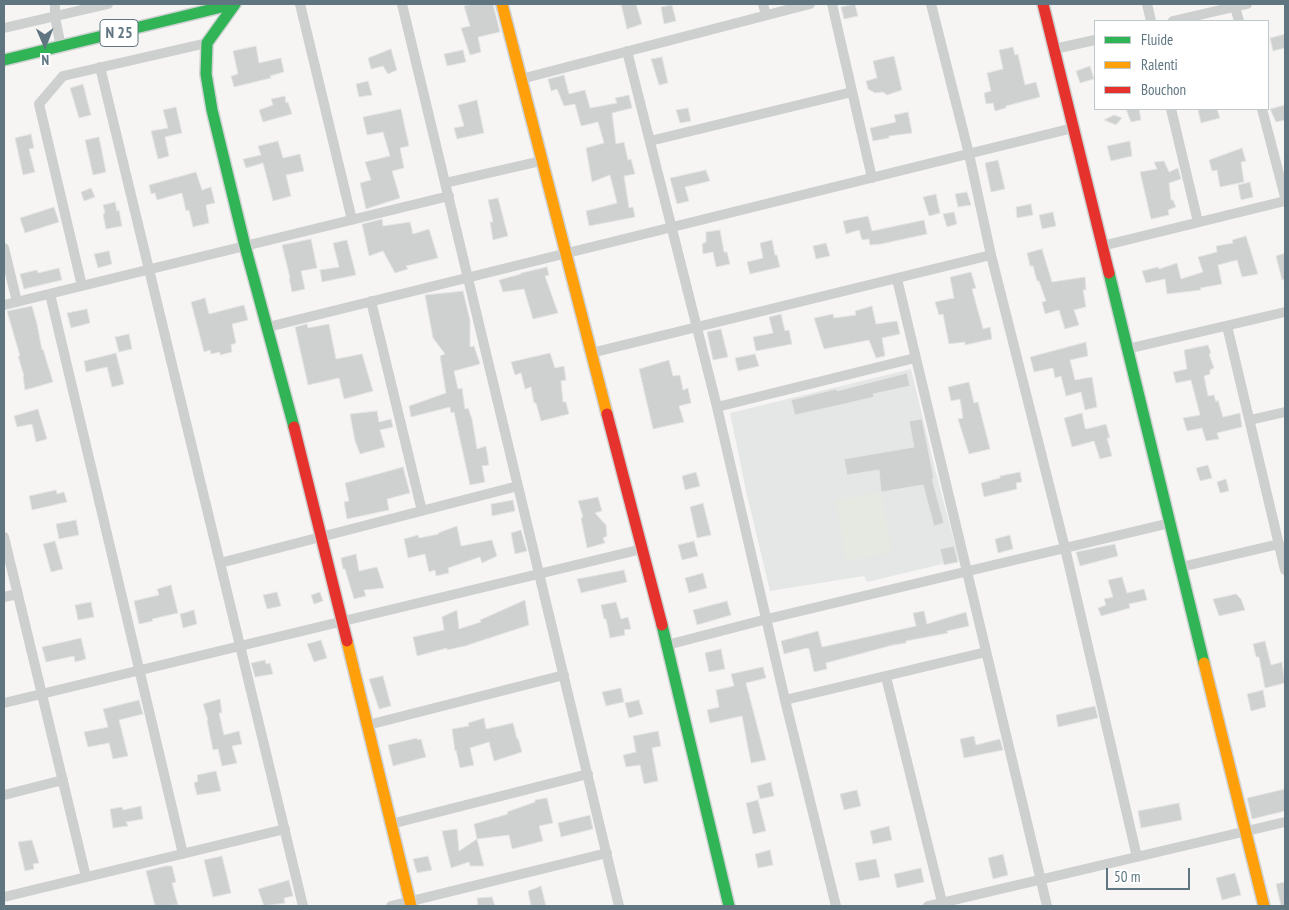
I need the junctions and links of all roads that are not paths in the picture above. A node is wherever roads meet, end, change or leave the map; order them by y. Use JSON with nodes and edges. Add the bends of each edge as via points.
{"nodes":[{"id":1,"x":55,"y":4,"type":"edge"},
{"id":2,"x":108,"y":4,"type":"edge"},
{"id":3,"x":234,"y":4,"type":"edge"},
{"id":4,"x":300,"y":4,"type":"edge"},
{"id":5,"x":402,"y":4,"type":"edge"},
{"id":6,"x":502,"y":4,"type":"edge"},
{"id":7,"x":763,"y":4,"type":"edge"},
{"id":8,"x":810,"y":4,"type":"edge"},
{"id":9,"x":832,"y":4,"type":"edge"},
{"id":10,"x":932,"y":4,"type":"edge"},
{"id":11,"x":1043,"y":4,"type":"edge"},
{"id":12,"x":1147,"y":4,"type":"edge"},
{"id":13,"x":1247,"y":4,"type":"edge"},
{"id":14,"x":1235,"y":6,"type":"junction"},
{"id":15,"x":766,"y":15,"type":"junction"},
{"id":16,"x":55,"y":17,"type":"junction"},
{"id":17,"x":1151,"y":20,"type":"edge"},
{"id":18,"x":1177,"y":20,"type":"edge"},
{"id":19,"x":1239,"y":20,"type":"edge"},
{"id":20,"x":4,"y":28,"type":"edge"},
{"id":21,"x":1094,"y":40,"type":"edge"},
{"id":22,"x":207,"y":43,"type":"junction"},
{"id":23,"x":61,"y":47,"type":"junction"},
{"id":24,"x":1054,"y":49,"type":"junction"},
{"id":25,"x":627,"y":51,"type":"junction"},
{"id":26,"x":4,"y":60,"type":"edge"},
{"id":27,"x":100,"y":68,"type":"junction"},
{"id":28,"x":521,"y":79,"type":"junction"},
{"id":29,"x":852,"y":92,"type":"junction"},
{"id":30,"x":1171,"y":110,"type":"edge"},
{"id":31,"x":1262,"y":110,"type":"edge"},
{"id":32,"x":1073,"y":128,"type":"junction"},
{"id":33,"x":650,"y":141,"type":"junction"},
{"id":34,"x":969,"y":154,"type":"junction"},
{"id":35,"x":541,"y":161,"type":"junction"},
{"id":36,"x":872,"y":178,"type":"junction"},
{"id":37,"x":445,"y":183,"type":"junction"},
{"id":38,"x":448,"y":196,"type":"junction"},
{"id":39,"x":1285,"y":199,"type":"edge"},
{"id":40,"x":352,"y":220,"type":"junction"},
{"id":41,"x":1198,"y":222,"type":"junction"},
{"id":42,"x":672,"y":227,"type":"junction"},
{"id":43,"x":245,"y":246,"type":"junction"},
{"id":44,"x":1102,"y":246,"type":"junction"},
{"id":45,"x":4,"y":248,"type":"edge"},
{"id":46,"x":565,"y":254,"type":"junction"},
{"id":47,"x":991,"y":255,"type":"junction"},
{"id":48,"x":148,"y":270,"type":"junction"},
{"id":49,"x":468,"y":278,"type":"junction"},
{"id":50,"x":896,"y":278,"type":"junction"},
{"id":51,"x":82,"y":286,"type":"junction"},
{"id":52,"x":50,"y":294,"type":"junction"},
{"id":53,"x":371,"y":301,"type":"junction"},
{"id":54,"x":17,"y":302,"type":"junction"},
{"id":55,"x":4,"y":305,"type":"edge"},
{"id":56,"x":1285,"y":312,"type":"edge"},
{"id":57,"x":1227,"y":326,"type":"junction"},
{"id":58,"x":268,"y":327,"type":"junction"},
{"id":59,"x":697,"y":328,"type":"junction"},
{"id":60,"x":1128,"y":349,"type":"junction"},
{"id":61,"x":591,"y":353,"type":"junction"},
{"id":62,"x":916,"y":358,"type":"junction"},
{"id":63,"x":717,"y":407,"type":"junction"},
{"id":64,"x":1285,"y":412,"type":"edge"},
{"id":65,"x":1250,"y":420,"type":"junction"},
{"id":66,"x":518,"y":486,"type":"junction"},
{"id":67,"x":422,"y":511,"type":"junction"},
{"id":68,"x":1170,"y":523,"type":"junction"},
{"id":69,"x":4,"y":537,"type":"edge"},
{"id":70,"x":322,"y":537,"type":"junction"},
{"id":71,"x":1279,"y":544,"type":"junction"},
{"id":72,"x":1065,"y":548,"type":"junction"},
{"id":73,"x":642,"y":549,"type":"junction"},
{"id":74,"x":220,"y":564,"type":"junction"},
{"id":75,"x":1181,"y":567,"type":"junction"},
{"id":76,"x":1285,"y":570,"type":"edge"},
{"id":77,"x":967,"y":572,"type":"junction"},
{"id":78,"x":540,"y":574,"type":"junction"},
{"id":79,"x":18,"y":594,"type":"junction"},
{"id":80,"x":4,"y":597,"type":"edge"},
{"id":81,"x":767,"y":620,"type":"junction"},
{"id":82,"x":343,"y":622,"type":"junction"},
{"id":83,"x":666,"y":645,"type":"junction"},
{"id":84,"x":240,"y":646,"type":"junction"},
{"id":85,"x":986,"y":652,"type":"junction"},
{"id":86,"x":139,"y":671,"type":"junction"},
{"id":87,"x":564,"y":675,"type":"junction"},
{"id":88,"x":886,"y":677,"type":"junction"},
{"id":89,"x":42,"y":694,"type":"junction"},
{"id":90,"x":785,"y":700,"type":"junction"},
{"id":91,"x":4,"y":703,"type":"edge"},
{"id":92,"x":368,"y":725,"type":"junction"},
{"id":93,"x":588,"y":774,"type":"junction"},
{"id":94,"x":63,"y":780,"type":"junction"},
{"id":95,"x":4,"y":795,"type":"edge"},
{"id":96,"x":1285,"y":822,"type":"edge"},
{"id":97,"x":391,"y":824,"type":"junction"},
{"id":98,"x":285,"y":829,"type":"junction"},
{"id":99,"x":1245,"y":831,"type":"junction"},
{"id":100,"x":607,"y":853,"type":"junction"},
{"id":101,"x":183,"y":854,"type":"junction"},
{"id":102,"x":1137,"y":857,"type":"junction"},
{"id":103,"x":86,"y":877,"type":"junction"},
{"id":104,"x":1041,"y":880,"type":"junction"},
{"id":105,"x":4,"y":897,"type":"edge"},
{"id":106,"x":411,"y":904,"type":"edge"},
{"id":107,"x":943,"y":905,"type":"edge"},
{"id":108,"x":304,"y":906,"type":"edge"},
{"id":109,"x":391,"y":906,"type":"edge"},
{"id":110,"x":620,"y":906,"type":"edge"},
{"id":111,"x":728,"y":906,"type":"edge"},
{"id":112,"x":836,"y":906,"type":"edge"},
{"id":113,"x":928,"y":906,"type":"edge"},
{"id":114,"x":1047,"y":906,"type":"edge"},
{"id":115,"x":1264,"y":906,"type":"edge"}],
"edges":[{"from":1,"to":16,"type":"street"},
{"from":2,"to":16,"type":"street"},
{"from":3,"to":22,"type":"street"},
{"from":3,"to":23,"type":"street","number":"N 25"},
{"from":4,"to":40,"type":"street"},
{"from":5,"to":37,"type":"street"},
{"from":6,"to":28,"type":"street"},
{"from":7,"to":15,"type":"street"},
{"from":8,"to":15,"type":"street"},
{"from":9,"to":29,"type":"street"},
{"from":10,"to":34,"type":"street"},
{"from":11,"to":24,"type":"street"},
{"from":12,"to":17,"type":"street"},
{"from":13,"to":14,"type":"street"},
{"from":14,"to":18,"type":"street"},
{"from":14,"to":19,"type":"street"},
{"from":15,"to":25,"type":"street"},
{"from":16,"to":20,"type":"street"},
{"from":16,"to":23,"type":"street"},
{"from":21,"to":24,"type":"street"},
{"from":22,"to":27,"type":"street"},
{"from":22,"to":43,"type":"street","via":[[206,74],[212,110]]},
{"from":23,"to":26,"type":"street","number":"N 25"},
{"from":24,"to":32,"type":"street"},
{"from":25,"to":28,"type":"street"},
{"from":25,"to":33,"type":"street"},
{"from":27,"to":48,"type":"street"},
{"from":27,"to":51,"type":"street","via":[[63,76],[39,104]]},
{"from":28,"to":35,"type":"street"},
{"from":29,"to":33,"type":"street"},
{"from":29,"to":36,"type":"street"},
{"from":30,"to":41,"type":"street"},
{"from":31,"to":39,"type":"street"},
{"from":32,"to":34,"type":"street"},
{"from":32,"to":44,"type":"street"},
{"from":33,"to":42,"type":"street"},
{"from":34,"to":36,"type":"street"},
{"from":34,"to":47,"type":"street"},
{"from":35,"to":37,"type":"street"},
{"from":35,"to":46,"type":"street"},
{"from":36,"to":42,"type":"street"},
{"from":37,"to":38,"type":"street"},
{"from":38,"to":40,"type":"street"},
{"from":38,"to":49,"type":"street"},
{"from":39,"to":41,"type":"street"},
{"from":40,"to":43,"type":"street"},
{"from":41,"to":44,"type":"street"},
{"from":42,"to":46,"type":"street"},
{"from":42,"to":59,"type":"street"},
{"from":43,"to":48,"type":"street"},
{"from":43,"to":58,"type":"street"},
{"from":44,"to":60,"type":"street"},
{"from":45,"to":54,"type":"street"},
{"from":46,"to":49,"type":"street"},
{"from":46,"to":61,"type":"street"},
{"from":47,"to":50,"type":"street"},
{"from":47,"to":72,"type":"street"},
{"from":48,"to":51,"type":"street"},
{"from":48,"to":74,"type":"street"},
{"from":49,"to":53,"type":"street"},
{"from":49,"to":66,"type":"street"},
{"from":50,"to":59,"type":"street"},
{"from":50,"to":62,"type":"street"},
{"from":51,"to":52,"type":"street"},
{"from":52,"to":54,"type":"street"},
{"from":52,"to":86,"type":"street"},
{"from":53,"to":58,"type":"street"},
{"from":53,"to":67,"type":"street"},
{"from":54,"to":55,"type":"street"},
{"from":56,"to":57,"type":"street"},
{"from":57,"to":60,"type":"street"},
{"from":57,"to":65,"type":"street"},
{"from":58,"to":70,"type":"street"},
{"from":59,"to":61,"type":"street"},
{"from":59,"to":63,"type":"street"},
{"from":60,"to":68,"type":"street"},
{"from":61,"to":73,"type":"street"},
{"from":62,"to":63,"type":"street"},
{"from":62,"to":77,"type":"street"},
{"from":63,"to":81,"type":"street"},
{"from":64,"to":65,"type":"street"},
{"from":65,"to":71,"type":"street"},
{"from":66,"to":67,"type":"street"},
{"from":66,"to":78,"type":"street"},
{"from":67,"to":70,"type":"street"},
{"from":68,"to":72,"type":"street"},
{"from":68,"to":75,"type":"street"},
{"from":69,"to":79,"type":"street"},
{"from":70,"to":74,"type":"street"},
{"from":70,"to":82,"type":"street"},
{"from":71,"to":75,"type":"street"},
{"from":71,"to":76,"type":"street"},
{"from":72,"to":77,"type":"street"},
{"from":72,"to":102,"type":"street"},
{"from":73,"to":78,"type":"street"},
{"from":73,"to":83,"type":"street"},
{"from":74,"to":84,"type":"street"},
{"from":75,"to":99,"type":"street"},
{"from":77,"to":81,"type":"street"},
{"from":77,"to":85,"type":"street"},
{"from":78,"to":82,"type":"street"},
{"from":78,"to":87,"type":"street"},
{"from":79,"to":80,"type":"street"},
{"from":79,"to":89,"type":"street"},
{"from":81,"to":83,"type":"street"},
{"from":81,"to":90,"type":"street"},
{"from":82,"to":84,"type":"street"},
{"from":82,"to":92,"type":"street"},
{"from":83,"to":111,"type":"street"},
{"from":84,"to":86,"type":"street"},
{"from":84,"to":98,"type":"street"},
{"from":85,"to":88,"type":"street"},
{"from":85,"to":104,"type":"street"},
{"from":86,"to":89,"type":"street"},
{"from":86,"to":101,"type":"street"},
{"from":87,"to":92,"type":"street"},
{"from":87,"to":93,"type":"street"},
{"from":88,"to":90,"type":"street"},
{"from":88,"to":107,"type":"street"},
{"from":89,"to":91,"type":"street"},
{"from":89,"to":94,"type":"street"},
{"from":90,"to":112,"type":"street"},
{"from":92,"to":97,"type":"street"},
{"from":93,"to":97,"type":"street"},
{"from":93,"to":100,"type":"street"},
{"from":94,"to":95,"type":"street"},
{"from":94,"to":103,"type":"street"},
{"from":96,"to":99,"type":"street"},
{"from":97,"to":106,"type":"street"},
{"from":98,"to":101,"type":"street"},
{"from":98,"to":108,"type":"street"},
{"from":99,"to":102,"type":"street"},
{"from":99,"to":115,"type":"street"},
{"from":100,"to":106,"type":"street"},
{"from":100,"to":110,"type":"street"},
{"from":101,"to":103,"type":"street"},
{"from":102,"to":104,"type":"street"},
{"from":103,"to":105,"type":"street"},
{"from":104,"to":107,"type":"street"},
{"from":104,"to":114,"type":"street"},
{"from":106,"to":109,"type":"street"},
{"from":107,"to":113,"type":"street"}]}
